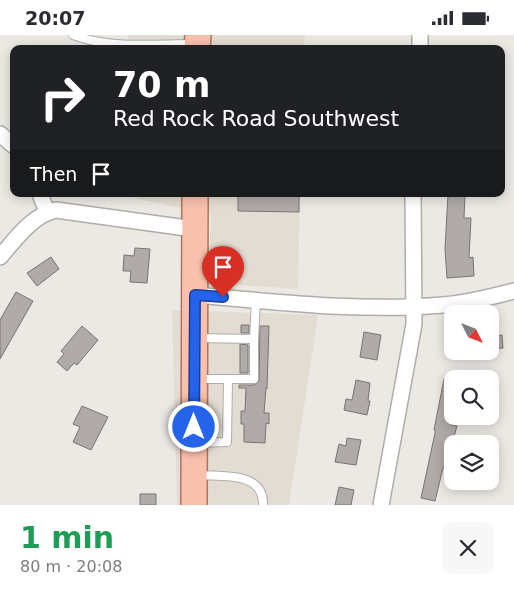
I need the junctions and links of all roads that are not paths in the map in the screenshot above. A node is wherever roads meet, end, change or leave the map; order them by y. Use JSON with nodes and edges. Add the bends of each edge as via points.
{"nodes":[{"id":1,"x":73,"y":35,"type":"edge"},
{"id":2,"x":198,"y":43,"type":"edge"},
{"id":3,"x":0,"y":134,"type":"edge"},
{"id":4,"x":10,"y":143,"type":"edge"},
{"id":5,"x":41,"y":197,"type":"edge"},
{"id":6,"x":195,"y":197,"type":"edge"},
{"id":7,"x":414,"y":197,"type":"edge"},
{"id":8,"x":47,"y":212,"type":"junction"},
{"id":9,"x":194,"y":229,"type":"junction"},
{"id":10,"x":0,"y":257,"type":"edge"},
{"id":11,"x":514,"y":291,"type":"edge"},
{"id":12,"x":195,"y":295,"type":"junction"},
{"id":13,"x":256,"y":300,"type":"junction"},
{"id":14,"x":414,"y":307,"type":"junction"},
{"id":15,"x":195,"y":338,"type":"junction"},
{"id":16,"x":254,"y":339,"type":"junction"},
{"id":17,"x":194,"y":379,"type":"junction"},
{"id":18,"x":228,"y":379,"type":"junction"},
{"id":19,"x":194,"y":443,"type":"junction"},
{"id":20,"x":194,"y":475,"type":"junction"},
{"id":21,"x":194,"y":505,"type":"edge"},
{"id":22,"x":263,"y":505,"type":"edge"},
{"id":23,"x":381,"y":505,"type":"edge"}],
"edges":[{"from":1,"to":2,"type":"lane","via":[[105,44]]},
{"from":3,"to":4,"type":"street"},
{"from":5,"to":8,"type":"street"},
{"from":6,"to":9,"type":"main road"},
{"from":7,"to":14,"type":"street"},
{"from":8,"to":9,"type":"street","via":[[56,210]]},
{"from":8,"to":10,"type":"street"},
{"from":9,"to":12,"type":"main road"},
{"from":11,"to":14,"type":"street","via":[[444,305]]},
{"from":12,"to":13,"type":"street"},
{"from":12,"to":15,"type":"main road"},
{"from":13,"to":14,"type":"street","via":[[348,308]]},
{"from":13,"to":16,"type":"lane"},
{"from":14,"to":23,"type":"street","via":[[413,336]]},
{"from":15,"to":16,"type":"lane"},
{"from":15,"to":17,"type":"main road"},
{"from":16,"to":18,"type":"lane","via":[[254,379]]},
{"from":17,"to":18,"type":"lane"},
{"from":17,"to":19,"type":"main road"},
{"from":18,"to":19,"type":"lane","via":[[227,442]]},
{"from":19,"to":20,"type":"main road"},
{"from":20,"to":21,"type":"main road"},
{"from":20,"to":22,"type":"lane","via":[[253,482],[260,489]]}]}
